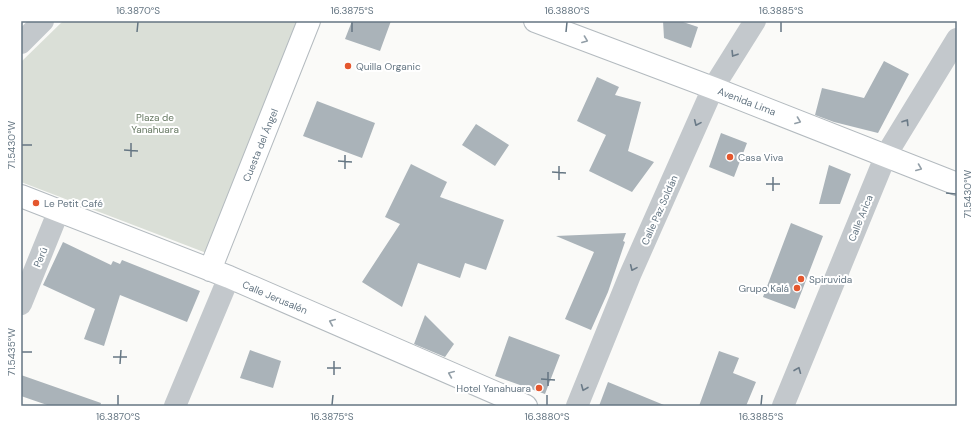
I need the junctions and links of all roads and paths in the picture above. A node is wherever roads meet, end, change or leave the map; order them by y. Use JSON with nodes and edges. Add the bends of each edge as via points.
{"nodes":[{"id":1,"x":43,"y":21,"type":"edge"},
{"id":2,"x":309,"y":21,"type":"edge"},
{"id":3,"x":535,"y":21,"type":"edge"},
{"id":4,"x":755,"y":21,"type":"edge"},
{"id":5,"x":957,"y":39,"type":"edge"},
{"id":6,"x":21,"y":43,"type":"edge"},
{"id":7,"x":713,"y":88,"type":"junction"},
{"id":8,"x":886,"y":155,"type":"junction"},
{"id":9,"x":957,"y":184,"type":"edge"},
{"id":10,"x":21,"y":196,"type":"edge"},
{"id":11,"x":59,"y":210,"type":"junction"},
{"id":12,"x":220,"y":274,"type":"junction"},
{"id":13,"x":21,"y":304,"type":"edge"},
{"id":14,"x":175,"y":406,"type":"edge"},
{"id":15,"x":526,"y":406,"type":"edge"},
{"id":16,"x":576,"y":406,"type":"edge"},
{"id":17,"x":783,"y":406,"type":"edge"}],
"edges":[{"from":1,"to":6,"type":"street"},
{"from":2,"to":12,"type":"street","name":"Cuesta del Ángel"},
{"from":3,"to":7,"type":"street","name":"Avenida Lima","one_way":true},
{"from":4,"to":7,"type":"street","name":"Calle Paz Soldán","one_way":true},
{"from":8,"to":5,"type":"street","name":"Calle Arica","one_way":true},
{"from":7,"to":8,"type":"street","name":"Avenida Lima","one_way":true},
{"from":7,"to":16,"type":"street","name":"Calle Paz Soldán","one_way":true,"via":[[630,275]]},
{"from":8,"to":9,"type":"street","name":"Avenida Lima","one_way":true},
{"from":17,"to":8,"type":"street","name":"Calle Arica","one_way":true},
{"from":10,"to":11,"type":"street","name":"Calle Jerusalén"},
{"from":11,"to":12,"type":"street","name":"Calle Jerusalén"},
{"from":11,"to":13,"type":"street","name":"Perú"},
{"from":12,"to":14,"type":"street","name":"Cuesta del Ángel"},
{"from":15,"to":12,"type":"street","name":"Calle Jerusalén","one_way":true}]}
